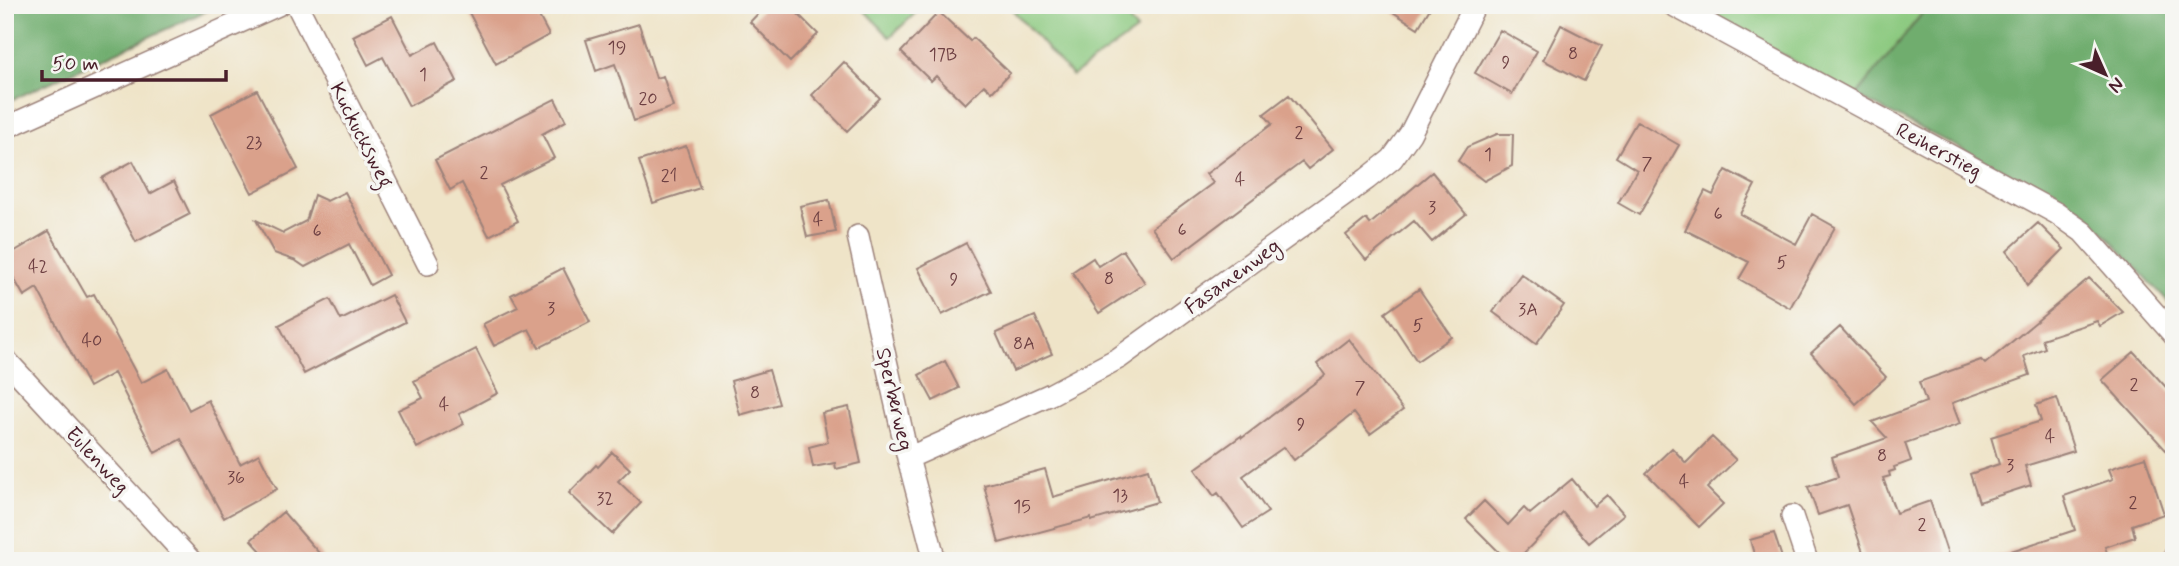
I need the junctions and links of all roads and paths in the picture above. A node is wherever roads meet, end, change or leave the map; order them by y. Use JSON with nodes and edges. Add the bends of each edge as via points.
{"nodes":[{"id":1,"x":278,"y":5,"type":"edge"},
{"id":2,"x":297,"y":5,"type":"edge"},
{"id":3,"x":1475,"y":5,"type":"edge"},
{"id":4,"x":1673,"y":5,"type":"edge"},
{"id":5,"x":5,"y":128,"type":"edge"},
{"id":6,"x":858,"y":236,"type":"dead end"},
{"id":7,"x":428,"y":264,"type":"dead end"},
{"id":8,"x":2174,"y":335,"type":"edge"},
{"id":9,"x":5,"y":359,"type":"edge"},
{"id":10,"x":908,"y":458,"type":"junction"},
{"id":11,"x":1792,"y":516,"type":"dead end"},
{"id":12,"x":191,"y":561,"type":"edge"},
{"id":13,"x":935,"y":561,"type":"edge"},
{"id":14,"x":1807,"y":561,"type":"edge"}],
"edges":[{"from":1,"to":5,"type":"street"},
{"from":2,"to":7,"type":"street","name":"Kuckucksweg"},
{"from":3,"to":10,"type":"street","name":"Fasanenweg","via":[[1410,134],[1392,159],[1367,179],[1119,358]]},
{"from":4,"to":8,"type":"street","name":"Reiherstieg","via":[[2056,213],[2083,232]]},
{"from":6,"to":10,"type":"street","name":"Sperberweg"},
{"from":9,"to":12,"type":"street","name":"Eulenweg"},
{"from":10,"to":13,"type":"street","name":"Sperberweg"},
{"from":11,"to":14,"type":"street"}]}
